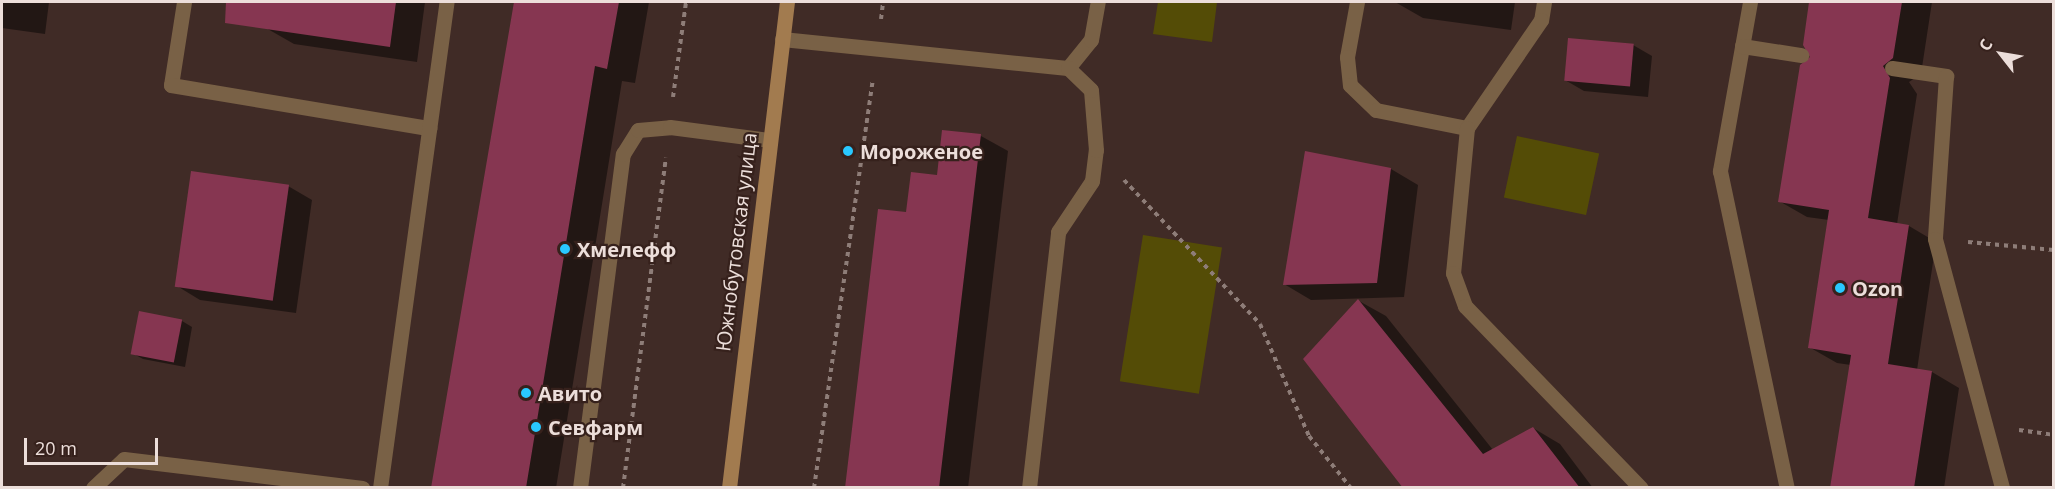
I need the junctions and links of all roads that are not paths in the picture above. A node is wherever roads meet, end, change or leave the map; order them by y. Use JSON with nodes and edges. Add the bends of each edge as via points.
{"nodes":[{"id":1,"x":184,"y":2,"type":"edge"},
{"id":2,"x":447,"y":2,"type":"edge"},
{"id":3,"x":786,"y":2,"type":"edge"},
{"id":4,"x":1098,"y":2,"type":"edge"},
{"id":5,"x":1357,"y":2,"type":"edge"},
{"id":6,"x":1544,"y":2,"type":"edge"},
{"id":7,"x":1750,"y":2,"type":"edge"},
{"id":8,"x":782,"y":39,"type":"junction"},
{"id":9,"x":1742,"y":46,"type":"junction"},
{"id":10,"x":1801,"y":55,"type":"dead end"},
{"id":11,"x":1068,"y":68,"type":"junction"},
{"id":12,"x":1892,"y":68,"type":"dead end"},
{"id":13,"x":429,"y":128,"type":"junction"},
{"id":14,"x":1467,"y":128,"type":"junction"},
{"id":15,"x":769,"y":140,"type":"junction"},
{"id":16,"x":93,"y":488,"type":"edge"},
{"id":17,"x":362,"y":488,"type":"edge"},
{"id":18,"x":380,"y":488,"type":"edge"},
{"id":19,"x":580,"y":488,"type":"edge"},
{"id":20,"x":729,"y":488,"type":"edge"},
{"id":21,"x":1029,"y":488,"type":"edge"},
{"id":22,"x":1641,"y":488,"type":"edge"},
{"id":23,"x":1787,"y":488,"type":"edge"},
{"id":24,"x":2002,"y":488,"type":"edge"}],
"edges":[{"from":1,"to":13,"type":"lane","via":[[171,85]]},
{"from":2,"to":13,"type":"lane"},
{"from":3,"to":8,"type":"street","name":"Южнобутовская улица"},
{"from":4,"to":11,"type":"lane","via":[[1091,39]]},
{"from":5,"to":14,"type":"lane","via":[[1347,57],[1350,85],[1376,110]]},
{"from":6,"to":14,"type":"lane","via":[[1541,20]]},
{"from":7,"to":9,"type":"lane"},
{"from":8,"to":11,"type":"lane"},
{"from":8,"to":15,"type":"street","name":"Южнобутовская улица"},
{"from":9,"to":10,"type":"lane"},
{"from":9,"to":23,"type":"lane","via":[[1720,171]]},
{"from":11,"to":21,"type":"lane","via":[[1091,90],[1095,150],[1092,181],[1058,232]]},
{"from":12,"to":24,"type":"lane","via":[[1946,76],[1935,239]]},
{"from":13,"to":18,"type":"lane"},
{"from":14,"to":22,"type":"lane","via":[[1453,273],[1465,306]]},
{"from":15,"to":19,"type":"lane","via":[[670,127],[638,130],[623,154]]},
{"from":15,"to":20,"type":"street","name":"Южнобутовская улица"},
{"from":16,"to":17,"type":"lane","via":[[124,459]]}]}
